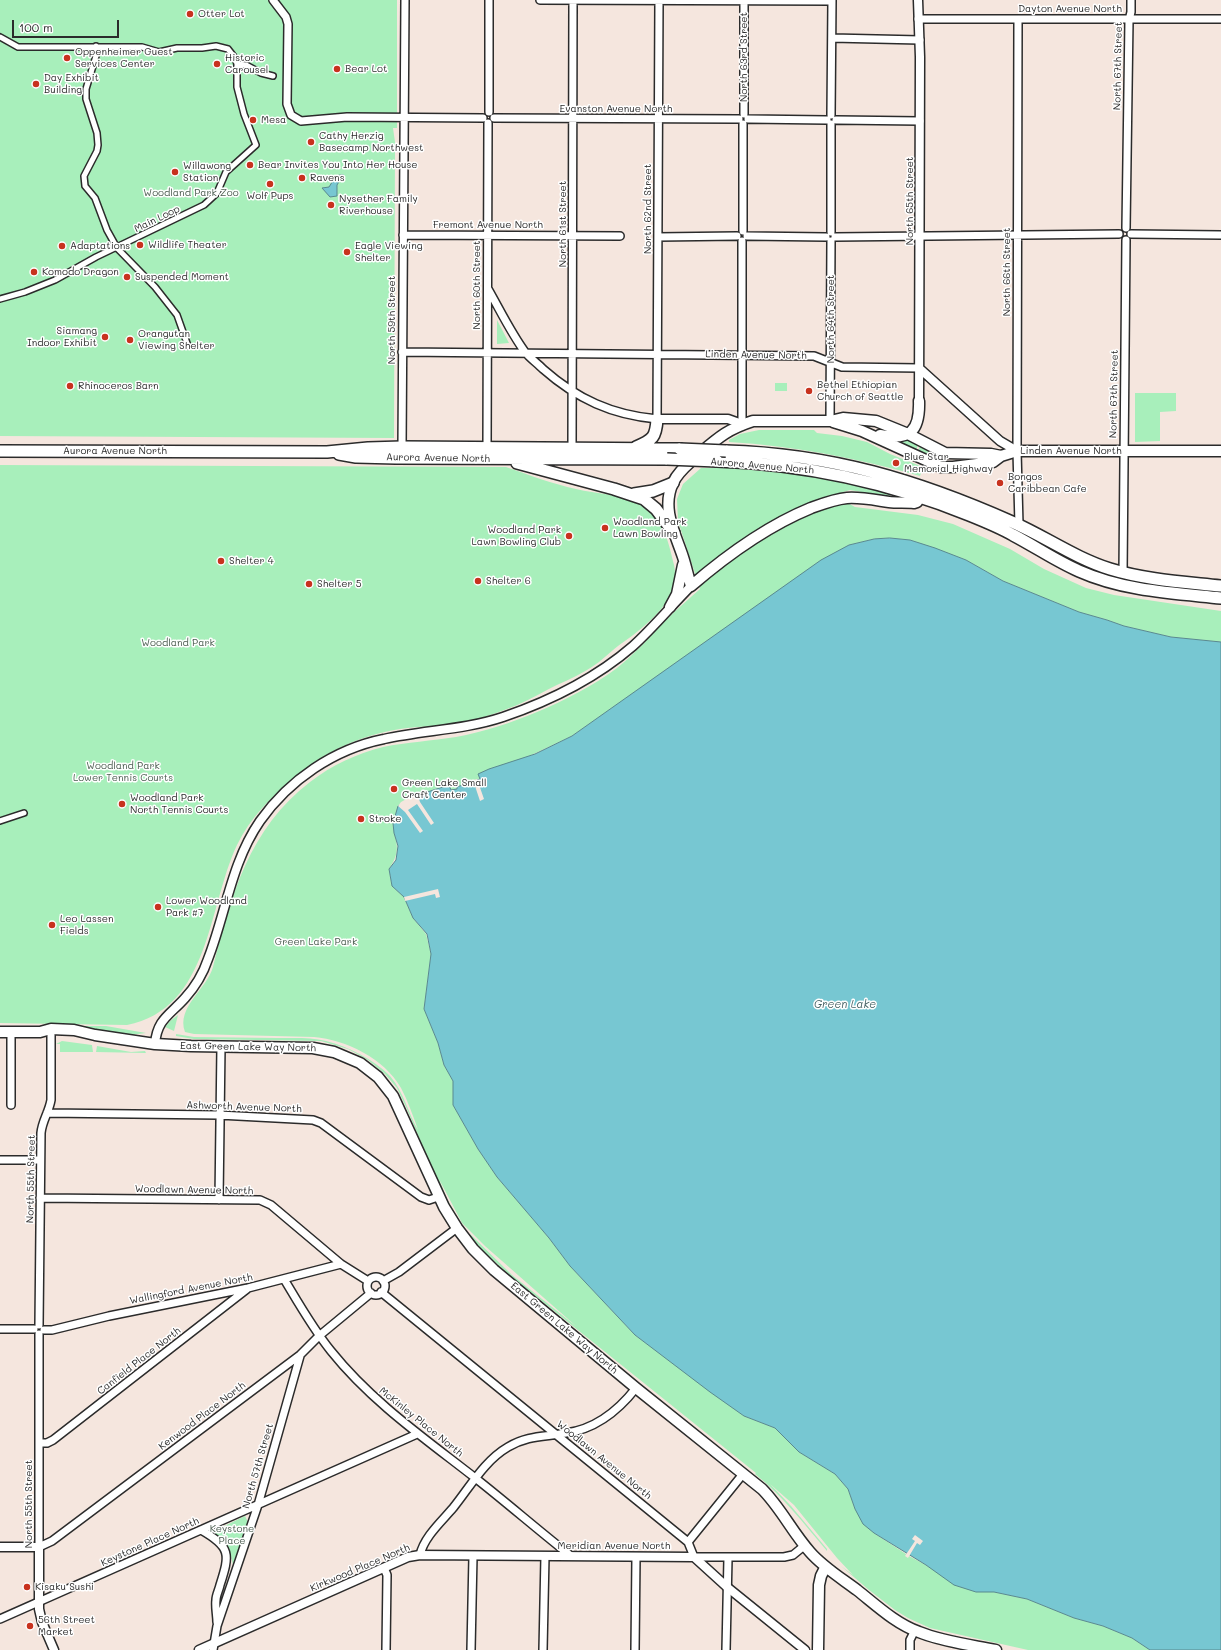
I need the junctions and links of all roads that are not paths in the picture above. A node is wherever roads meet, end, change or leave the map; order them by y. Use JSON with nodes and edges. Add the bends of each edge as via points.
{"nodes":[{"id":1,"x":274,"y":0,"type":"edge"},
{"id":2,"x":405,"y":0,"type":"edge"},
{"id":3,"x":489,"y":0,"type":"edge"},
{"id":4,"x":540,"y":0,"type":"edge"},
{"id":5,"x":573,"y":0,"type":"edge"},
{"id":6,"x":659,"y":0,"type":"edge"},
{"id":7,"x":918,"y":0,"type":"edge"},
{"id":8,"x":1131,"y":0,"type":"edge"},
{"id":9,"x":744,"y":1,"type":"edge"},
{"id":10,"x":832,"y":1,"type":"edge"},
{"id":11,"x":918,"y":19,"type":"junction"},
{"id":12,"x":1018,"y":19,"type":"junction"},
{"id":13,"x":1221,"y":19,"type":"edge"},
{"id":14,"x":1129,"y":20,"type":"junction"},
{"id":15,"x":0,"y":37,"type":"edge"},
{"id":16,"x":832,"y":38,"type":"junction"},
{"id":17,"x":920,"y":40,"type":"junction"},
{"id":18,"x":96,"y":46,"type":"junction"},
{"id":19,"x":237,"y":64,"type":"junction"},
{"id":20,"x":273,"y":76,"type":"dead end"},
{"id":21,"x":404,"y":117,"type":"junction"},
{"id":22,"x":490,"y":118,"type":"junction"},
{"id":23,"x":573,"y":119,"type":"junction"},
{"id":24,"x":658,"y":119,"type":"junction"},
{"id":25,"x":743,"y":119,"type":"junction"},
{"id":26,"x":831,"y":120,"type":"junction"},
{"id":27,"x":920,"y":121,"type":"junction"},
{"id":28,"x":1126,"y":228,"type":"junction"},
{"id":29,"x":1119,"y":234,"type":"junction"},
{"id":30,"x":1131,"y":234,"type":"junction"},
{"id":31,"x":1221,"y":234,"type":"edge"},
{"id":32,"x":403,"y":235,"type":"junction"},
{"id":33,"x":488,"y":235,"type":"junction"},
{"id":34,"x":1017,"y":235,"type":"junction"},
{"id":35,"x":573,"y":236,"type":"junction"},
{"id":36,"x":620,"y":236,"type":"dead end"},
{"id":37,"x":742,"y":236,"type":"junction"},
{"id":38,"x":920,"y":236,"type":"junction"},
{"id":39,"x":658,"y":237,"type":"junction"},
{"id":40,"x":831,"y":237,"type":"junction"},
{"id":41,"x":1126,"y":240,"type":"junction"},
{"id":42,"x":117,"y":248,"type":"junction"},
{"id":43,"x":488,"y":289,"type":"junction"},
{"id":44,"x":0,"y":299,"type":"edge"},
{"id":45,"x":188,"y":346,"type":"dead end"},
{"id":46,"x":402,"y":352,"type":"junction"},
{"id":47,"x":487,"y":352,"type":"junction"},
{"id":48,"x":526,"y":353,"type":"junction"},
{"id":49,"x":572,"y":353,"type":"junction"},
{"id":50,"x":658,"y":354,"type":"junction"},
{"id":51,"x":742,"y":355,"type":"junction"},
{"id":52,"x":831,"y":362,"type":"junction"},
{"id":53,"x":919,"y":368,"type":"junction"},
{"id":54,"x":572,"y":392,"type":"junction"},
{"id":55,"x":919,"y":401,"type":"junction"},
{"id":56,"x":658,"y":419,"type":"junction"},
{"id":57,"x":830,"y":421,"type":"junction"},
{"id":58,"x":876,"y":421,"type":"junction"},
{"id":59,"x":742,"y":424,"type":"junction"},
{"id":60,"x":862,"y":431,"type":"junction"},
{"id":61,"x":908,"y":434,"type":"junction"},
{"id":62,"x":402,"y":447,"type":"junction"},
{"id":63,"x":487,"y":448,"type":"junction"},
{"id":64,"x":572,"y":448,"type":"junction"},
{"id":65,"x":632,"y":448,"type":"junction"},
{"id":66,"x":0,"y":450,"type":"edge"},
{"id":67,"x":1017,"y":451,"type":"junction"},
{"id":68,"x":1123,"y":451,"type":"junction"},
{"id":69,"x":1221,"y":451,"type":"edge"},
{"id":70,"x":327,"y":452,"type":"junction"},
{"id":71,"x":951,"y":454,"type":"junction"},
{"id":72,"x":1001,"y":456,"type":"junction"},
{"id":73,"x":498,"y":459,"type":"junction"},
{"id":74,"x":953,"y":467,"type":"junction"},
{"id":75,"x":673,"y":483,"type":"junction"},
{"id":76,"x":631,"y":494,"type":"junction"},
{"id":77,"x":920,"y":496,"type":"junction"},
{"id":78,"x":1019,"y":525,"type":"junction"},
{"id":79,"x":674,"y":533,"type":"junction"},
{"id":80,"x":684,"y":558,"type":"junction"},
{"id":81,"x":1123,"y":573,"type":"junction"},
{"id":82,"x":691,"y":586,"type":"junction"},
{"id":83,"x":1221,"y":586,"type":"edge"},
{"id":84,"x":1221,"y":598,"type":"edge"},
{"id":85,"x":670,"y":607,"type":"junction"},
{"id":86,"x":24,"y":813,"type":"dead end"},
{"id":87,"x":0,"y":821,"type":"edge"},
{"id":88,"x":0,"y":1032,"type":"edge"},
{"id":89,"x":11,"y":1032,"type":"junction"},
{"id":90,"x":40,"y":1032,"type":"junction"},
{"id":91,"x":51,"y":1035,"type":"junction"},
{"id":92,"x":93,"y":1035,"type":"junction"},
{"id":93,"x":154,"y":1044,"type":"junction"},
{"id":94,"x":221,"y":1046,"type":"junction"},
{"id":95,"x":11,"y":1105,"type":"dead end"},
{"id":96,"x":47,"y":1114,"type":"junction"},
{"id":97,"x":219,"y":1115,"type":"junction"},
{"id":98,"x":0,"y":1160,"type":"edge"},
{"id":99,"x":40,"y":1160,"type":"junction"},
{"id":100,"x":438,"y":1196,"type":"junction"},
{"id":101,"x":40,"y":1198,"type":"junction"},
{"id":102,"x":219,"y":1200,"type":"junction"},
{"id":103,"x":457,"y":1228,"type":"junction"},
{"id":104,"x":342,"y":1264,"type":"junction"},
{"id":105,"x":284,"y":1279,"type":"junction"},
{"id":106,"x":368,"y":1281,"type":"junction"},
{"id":107,"x":383,"y":1281,"type":"junction"},
{"id":108,"x":248,"y":1288,"type":"junction"},
{"id":109,"x":381,"y":1292,"type":"junction"},
{"id":110,"x":371,"y":1293,"type":"junction"},
{"id":111,"x":0,"y":1329,"type":"edge"},
{"id":112,"x":39,"y":1330,"type":"junction"},
{"id":113,"x":319,"y":1336,"type":"junction"},
{"id":114,"x":300,"y":1355,"type":"junction"},
{"id":115,"x":636,"y":1388,"type":"junction"},
{"id":116,"x":417,"y":1434,"type":"junction"},
{"id":117,"x":557,"y":1434,"type":"junction"},
{"id":118,"x":39,"y":1443,"type":"junction"},
{"id":119,"x":743,"y":1474,"type":"junction"},
{"id":120,"x":476,"y":1478,"type":"junction"},
{"id":121,"x":258,"y":1505,"type":"junction"},
{"id":122,"x":201,"y":1530,"type":"junction"},
{"id":123,"x":688,"y":1542,"type":"junction"},
{"id":124,"x":804,"y":1546,"type":"junction"},
{"id":125,"x":0,"y":1547,"type":"edge"},
{"id":126,"x":39,"y":1547,"type":"junction"},
{"id":127,"x":420,"y":1555,"type":"junction"},
{"id":128,"x":473,"y":1556,"type":"junction"},
{"id":129,"x":544,"y":1556,"type":"junction"},
{"id":130,"x":570,"y":1556,"type":"junction"},
{"id":131,"x":636,"y":1557,"type":"junction"},
{"id":132,"x":694,"y":1557,"type":"junction"},
{"id":133,"x":728,"y":1558,"type":"junction"},
{"id":134,"x":384,"y":1568,"type":"junction"},
{"id":135,"x":826,"y":1568,"type":"junction"},
{"id":136,"x":727,"y":1587,"type":"junction"},
{"id":137,"x":39,"y":1602,"type":"junction"},
{"id":138,"x":0,"y":1619,"type":"edge"},
{"id":139,"x":217,"y":1626,"type":"junction"},
{"id":140,"x":915,"y":1630,"type":"junction"},
{"id":141,"x":213,"y":1647,"type":"edge"},
{"id":142,"x":54,"y":1650,"type":"edge"},
{"id":143,"x":199,"y":1650,"type":"edge"},
{"id":144,"x":386,"y":1650,"type":"edge"},
{"id":145,"x":471,"y":1650,"type":"edge"},
{"id":146,"x":543,"y":1650,"type":"edge"},
{"id":147,"x":634,"y":1650,"type":"edge"},
{"id":148,"x":726,"y":1650,"type":"edge"},
{"id":149,"x":805,"y":1650,"type":"edge"},
{"id":150,"x":818,"y":1650,"type":"edge"},
{"id":151,"x":910,"y":1650,"type":"edge"},
{"id":152,"x":996,"y":1650,"type":"edge"}],
"edges":[{"from":1,"to":21,"type":"street","via":[[288,24],[287,104],[291,115],[308,122],[347,117]]},
{"from":2,"to":21,"type":"street","name":"North 59th Street"},
{"from":3,"to":22,"type":"street","name":"North 60th Street"},
{"from":4,"to":5,"type":"street"},
{"from":5,"to":6,"type":"street"},
{"from":5,"to":23,"type":"street","name":"North 61st Street"},
{"from":6,"to":9,"type":"street"},
{"from":6,"to":24,"type":"street","name":"North 62nd Street"},
{"from":7,"to":11,"type":"street","name":"North 65th Street"},
{"from":8,"to":14,"type":"street","name":"North 67th Street"},
{"from":9,"to":10,"type":"street"},
{"from":9,"to":25,"type":"street","name":"North 63rd Street"},
{"from":10,"to":16,"type":"street","name":"North 64th Street"},
{"from":11,"to":12,"type":"street","name":"Dayton Avenue North"},
{"from":11,"to":17,"type":"street","name":"North 65th Street"},
{"from":12,"to":14,"type":"street","name":"Dayton Avenue North"},
{"from":12,"to":34,"type":"street","name":"North 66th Street"},
{"from":13,"to":14,"type":"street","name":"Dayton Avenue North"},
{"from":14,"to":28,"type":"street","name":"North 67th Street"},
{"from":15,"to":18,"type":"street","via":[[18,47]]},
{"from":16,"to":17,"type":"street"},
{"from":16,"to":26,"type":"street","name":"North 64th Street"},
{"from":17,"to":27,"type":"street","name":"North 65th Street"},
{"from":18,"to":19,"type":"street","via":[[142,46],[159,52],[177,48],[220,46],[231,52]]},
{"from":18,"to":42,"type":"street","via":[[86,99],[96,128],[98,145],[84,183],[95,198]]},
{"from":19,"to":20,"type":"street"},
{"from":19,"to":42,"type":"street","name":"Main Loop","via":[[237,87],[256,145],[226,172],[216,193],[204,205]]},
{"from":21,"to":22,"type":"street","via":[[483,118],[485,122]]},
{"from":21,"to":32,"type":"street","name":"North 59th Street"},
{"from":22,"to":23,"type":"street","name":"Evanston Avenue North"},
{"from":22,"to":33,"type":"street","name":"North 60th Street"},
{"from":23,"to":24,"type":"street","name":"Evanston Avenue North"},
{"from":23,"to":35,"type":"street","name":"North 61st Street"},
{"from":24,"to":25,"type":"street","name":"Evanston Avenue North"},
{"from":24,"to":39,"type":"street","name":"North 62nd Street"},
{"from":25,"to":26,"type":"street","name":"Evanston Avenue North"},
{"from":25,"to":37,"type":"street","name":"North 63rd Street"},
{"from":26,"to":27,"type":"street","name":"Evanston Avenue North"},
{"from":26,"to":40,"type":"street","name":"North 64th Street"},
{"from":27,"to":38,"type":"street","name":"North 65th Street"},
{"from":28,"to":29,"type":"street"},
{"from":28,"to":30,"type":"street"},
{"from":29,"to":34,"type":"street"},
{"from":29,"to":41,"type":"street","via":[[1121,239]]},
{"from":30,"to":31,"type":"street"},
{"from":30,"to":41,"type":"street"},
{"from":32,"to":33,"type":"street","name":"Fremont Avenue North"},
{"from":32,"to":46,"type":"street","name":"North 59th Street"},
{"from":33,"to":35,"type":"street","name":"Fremont Avenue North"},
{"from":33,"to":43,"type":"street","name":"North 60th Street"},
{"from":34,"to":38,"type":"street"},
{"from":34,"to":67,"type":"street","name":"North 66th Street"},
{"from":35,"to":36,"type":"street","name":"Fremont Avenue North"},
{"from":35,"to":49,"type":"street","name":"North 61st Street"},
{"from":37,"to":39,"type":"street"},
{"from":37,"to":40,"type":"street"},
{"from":37,"to":51,"type":"street","name":"North 63rd Street"},
{"from":38,"to":40,"type":"street"},
{"from":38,"to":53,"type":"street","name":"North 65th Street"},
{"from":39,"to":50,"type":"street","name":"North 62nd Street"},
{"from":40,"to":52,"type":"street","name":"North 64th Street"},
{"from":41,"to":68,"type":"street","name":"North 67th Street"},
{"from":42,"to":44,"type":"street","name":"Main Loop","via":[[55,280]]},
{"from":42,"to":45,"type":"street","via":[[177,314]]},
{"from":43,"to":47,"type":"street","name":"North 60th Street"},
{"from":43,"to":48,"type":"street"},
{"from":46,"to":47,"type":"street","name":"Linden Avenue North"},
{"from":46,"to":62,"type":"street","name":"North 59th Street"},
{"from":47,"to":48,"type":"street","name":"Linden Avenue North"},
{"from":47,"to":63,"type":"street","name":"North 60th Street"},
{"from":48,"to":49,"type":"street","name":"Linden Avenue North"},
{"from":48,"to":54,"type":"street"},
{"from":49,"to":50,"type":"street","name":"Linden Avenue North"},
{"from":49,"to":54,"type":"street","name":"North 61st Street"},
{"from":50,"to":51,"type":"street","name":"Linden Avenue North"},
{"from":50,"to":56,"type":"street","name":"North 62nd Street"},
{"from":51,"to":52,"type":"street","name":"Linden Avenue North","via":[[814,356]]},
{"from":51,"to":59,"type":"street","name":"North 63rd Street"},
{"from":52,"to":53,"type":"street","name":"Linden Avenue North","via":[[842,366]]},
{"from":52,"to":57,"type":"street","name":"North 64th Street"},
{"from":53,"to":55,"type":"street","name":"North 65th Street"},
{"from":53,"to":67,"type":"street","name":"Linden Avenue North","via":[[1000,441]]},
{"from":54,"to":56,"type":"street","via":[[607,409]]},
{"from":54,"to":64,"type":"street","name":"North 61st Street"},
{"from":55,"to":58,"type":"main road","via":[[914,422],[907,430]]},
{"from":55,"to":61,"type":"main road","via":[[918,421]]},
{"from":56,"to":59,"type":"street","via":[[728,419]]},
{"from":56,"to":65,"type":"highway","via":[[653,437],[644,444]]},
{"from":57,"to":58,"type":"main road","via":[[843,418]]},
{"from":57,"to":59,"type":"main road","via":[[753,421]]},
{"from":57,"to":60,"type":"main road"},
{"from":58,"to":61,"type":"main road"},
{"from":59,"to":75,"type":"main road","via":[[714,441],[684,468]]},
{"from":60,"to":61,"type":"main road","via":[[894,437]]},
{"from":60,"to":74,"type":"main road","via":[[938,466]]},
{"from":61,"to":71,"type":"main road"},
{"from":62,"to":63,"type":"highway","name":"Aurora Avenue North"},
{"from":62,"to":70,"type":"highway","name":"Aurora Avenue North"},
{"from":63,"to":64,"type":"highway","name":"Aurora Avenue North"},
{"from":64,"to":65,"type":"highway","name":"Aurora Avenue North"},
{"from":65,"to":78,"type":"highway","name":"Aurora Avenue North","bridge":true,"via":[[753,452],[847,465],[937,491]]},
{"from":66,"to":70,"type":"highway","name":"Aurora Avenue North"},
{"from":67,"to":68,"type":"main road","name":"Linden Avenue North"},
{"from":67,"to":72,"type":"main road"},
{"from":67,"to":78,"type":"street","name":"North 66th Street"},
{"from":68,"to":69,"type":"main road","name":"Linden Avenue North"},
{"from":68,"to":81,"type":"street","name":"North 67th Street"},
{"from":70,"to":73,"type":"highway","name":"Aurora Avenue North","via":[[365,457]]},
{"from":71,"to":72,"type":"main road"},
{"from":71,"to":74,"type":"main road"},
{"from":72,"to":74,"type":"main road","via":[[992,462]]},
{"from":73,"to":76,"type":"highway"},
{"from":73,"to":77,"type":"highway","name":"Aurora Avenue North","bridge":true,"via":[[667,459],[764,464],[817,470],[869,481]]},
{"from":75,"to":76,"type":"highway","via":[[653,491]]},
{"from":75,"to":79,"type":"main road","via":[[668,508]]},
{"from":76,"to":79,"type":"highway","via":[[652,505]]},
{"from":77,"to":82,"type":"main road","via":[[914,503],[845,498],[825,503],[790,517],[752,539],[710,568]]},
{"from":77,"to":84,"type":"highway","name":"Aurora Avenue North","via":[[992,524],[1093,577],[1136,589]]},
{"from":78,"to":81,"type":"highway","name":"Aurora Avenue North","via":[[1079,557]]},
{"from":79,"to":80,"type":"main road"},
{"from":80,"to":82,"type":"main road"},
{"from":80,"to":85,"type":"main road","via":[[680,585]]},
{"from":81,"to":83,"type":"highway","name":"Aurora Avenue North"},
{"from":82,"to":85,"type":"street"},
{"from":85,"to":93,"type":"street","via":[[650,630],[624,653],[586,680],[559,694],[503,717],[472,726],[390,738],[359,746],[324,762],[293,784],[267,812],[250,837],[240,856],[204,970],[191,992],[159,1024]]},
{"from":86,"to":87,"type":"street"},
{"from":88,"to":89,"type":"main road"},
{"from":89,"to":90,"type":"main road"},
{"from":89,"to":95,"type":"street"},
{"from":90,"to":91,"type":"main road"},
{"from":90,"to":92,"type":"main road","via":[[47,1028],[74,1030]]},
{"from":91,"to":92,"type":"main road"},
{"from":91,"to":96,"type":"street","name":"North 55th Street","via":[[51,1100]]},
{"from":92,"to":93,"type":"main road","name":"East Green Lake Way North"},
{"from":93,"to":94,"type":"main road","name":"East Green Lake Way North"},
{"from":94,"to":97,"type":"street"},
{"from":94,"to":100,"type":"main road","name":"East Green Lake Way North","via":[[320,1048],[347,1057],[366,1068],[393,1096]]},
{"from":96,"to":97,"type":"street","name":"Ashworth Avenue North"},
{"from":96,"to":99,"type":"street","name":"North 55th Street","via":[[42,1127]]},
{"from":97,"to":100,"type":"street","name":"Ashworth Avenue North","via":[[304,1119],[321,1123],[421,1197],[429,1200]]},
{"from":97,"to":102,"type":"street"},
{"from":98,"to":99,"type":"street"},
{"from":99,"to":101,"type":"street","name":"North 55th Street"},
{"from":100,"to":103,"type":"main road","name":"East Green Lake Way North"},
{"from":101,"to":102,"type":"street","name":"Woodlawn Avenue North"},
{"from":101,"to":112,"type":"street","name":"North 55th Street"},
{"from":102,"to":104,"type":"street","name":"Woodlawn Avenue North","via":[[256,1200],[267,1203]]},
{"from":103,"to":107,"type":"street"},
{"from":103,"to":115,"type":"main road","name":"East Green Lake Way North","via":[[494,1270]]},
{"from":104,"to":105,"type":"street","name":"Wallingford Avenue North"},
{"from":104,"to":106,"type":"street","name":"Woodlawn Avenue North"},
{"from":105,"to":108,"type":"street","name":"Wallingford Avenue North"},
{"from":105,"to":113,"type":"street","name":"McKinley Place North"},
{"from":106,"to":107,"type":"street","via":[[375,1277]]},
{"from":106,"to":110,"type":"street","via":[[366,1286]]},
{"from":107,"to":109,"type":"street"},
{"from":108,"to":112,"type":"street","name":"Wallingford Avenue North","via":[[52,1330]]},
{"from":108,"to":118,"type":"street","name":"Canfield Place North","via":[[50,1442]]},
{"from":109,"to":110,"type":"street"},
{"from":109,"to":117,"type":"street","name":"Woodlawn Avenue North"},
{"from":110,"to":113,"type":"street","name":"Kenwood Place North"},
{"from":111,"to":112,"type":"street","name":"Wallingford Avenue North"},
{"from":112,"to":118,"type":"street","name":"North 55th Street"},
{"from":113,"to":114,"type":"street","name":"Kenwood Place North"},
{"from":113,"to":116,"type":"street","name":"McKinley Place North","via":[[371,1395]]},
{"from":114,"to":121,"type":"street","name":"North 57th Street"},
{"from":114,"to":126,"type":"street","name":"Kenwood Place North","via":[[52,1541]]},
{"from":115,"to":117,"type":"street","name":"Kirkwood Place North","via":[[623,1404],[605,1419],[584,1428]]},
{"from":115,"to":119,"type":"main road","name":"East Green Lake Way North"},
{"from":116,"to":120,"type":"street","name":"McKinley Place North"},
{"from":116,"to":121,"type":"street","name":"Keystone Place North"},
{"from":117,"to":120,"type":"street","name":"Kirkwood Place North","via":[[534,1437],[508,1446],[494,1456]]},
{"from":117,"to":123,"type":"street","name":"Woodlawn Avenue North"},
{"from":118,"to":126,"type":"street","name":"North 55th Street"},
{"from":119,"to":123,"type":"street"},
{"from":119,"to":124,"type":"main road","name":"East Green Lake Way North","via":[[775,1503]]},
{"from":120,"to":127,"type":"street","name":"Kirkwood Place North","via":[[425,1542]]},
{"from":120,"to":130,"type":"street","name":"McKinley Place North"},
{"from":121,"to":122,"type":"street","name":"Keystone Place North"},
{"from":121,"to":139,"type":"street","name":"North 57th Street"},
{"from":122,"to":137,"type":"street","name":"Keystone Place North"},
{"from":122,"to":139,"type":"street","name":"North 57th Street","via":[[216,1539],[224,1548],[226,1555],[227,1564],[216,1600]]},
{"from":123,"to":132,"type":"street","name":"Woodlawn Avenue North"},
{"from":124,"to":133,"type":"street","name":"Meridian Avenue North","via":[[788,1557]]},
{"from":124,"to":135,"type":"main road","name":"East Green Lake Way North"},
{"from":125,"to":126,"type":"street"},
{"from":126,"to":137,"type":"street","name":"North 55th Street"},
{"from":127,"to":128,"type":"street","name":"Meridian Avenue North"},
{"from":127,"to":134,"type":"street","name":"Kirkwood Place North","via":[[408,1557]]},
{"from":128,"to":129,"type":"street","name":"Meridian Avenue North"},
{"from":128,"to":145,"type":"street"},
{"from":129,"to":130,"type":"street","name":"Meridian Avenue North"},
{"from":129,"to":146,"type":"street"},
{"from":130,"to":131,"type":"street","name":"Meridian Avenue North"},
{"from":131,"to":132,"type":"street","name":"Meridian Avenue North"},
{"from":131,"to":147,"type":"street"},
{"from":132,"to":133,"type":"street","name":"Meridian Avenue North"},
{"from":132,"to":136,"type":"street","name":"Woodlawn Avenue North"},
{"from":133,"to":136,"type":"street"},
{"from":134,"to":141,"type":"street","name":"Kirkwood Place North"},
{"from":134,"to":144,"type":"street","via":[[387,1575]]},
{"from":135,"to":140,"type":"main road","name":"East Green Lake Way North"},
{"from":135,"to":150,"type":"main road","via":[[819,1585]]},
{"from":136,"to":148,"type":"street"},
{"from":136,"to":149,"type":"street","name":"Woodlawn Avenue North"},
{"from":137,"to":138,"type":"street","name":"Keystone Place North"},
{"from":137,"to":142,"type":"street","name":"North 55th Street","via":[[42,1622]]},
{"from":139,"to":141,"type":"street","name":"North 57th Street"},
{"from":140,"to":151,"type":"street","via":[[910,1640]]},
{"from":140,"to":152,"type":"main road","name":"East Green Lake Way North","via":[[935,1637]]},
{"from":141,"to":143,"type":"street","name":"Kirkwood Place North"}]}
